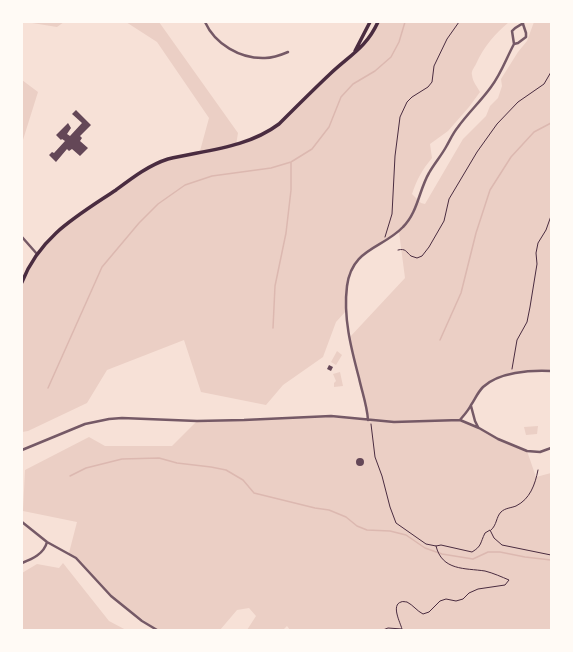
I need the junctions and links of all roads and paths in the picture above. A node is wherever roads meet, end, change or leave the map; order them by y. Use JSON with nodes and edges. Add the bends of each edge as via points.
{"nodes":[{"id":1,"x":205,"y":22,"type":"edge"},
{"id":2,"x":370,"y":22,"type":"edge"},
{"id":3,"x":378,"y":22,"type":"edge"},
{"id":4,"x":459,"y":22,"type":"edge"},
{"id":5,"x":523,"y":23,"type":"edge"},
{"id":6,"x":514,"y":44,"type":"junction"},
{"id":7,"x":288,"y":52,"type":"dead end"},
{"id":8,"x":354,"y":54,"type":"junction"},
{"id":9,"x":551,"y":72,"type":"edge"},
{"id":10,"x":551,"y":216,"type":"edge"},
{"id":11,"x":22,"y":237,"type":"edge"},
{"id":12,"x":383,"y":242,"type":"junction"},
{"id":13,"x":398,"y":250,"type":"dead end"},
{"id":14,"x":37,"y":254,"type":"junction"},
{"id":15,"x":22,"y":282,"type":"edge"},
{"id":16,"x":551,"y":371,"type":"edge"},
{"id":17,"x":513,"y":374,"type":"junction"},
{"id":18,"x":471,"y":405,"type":"junction"},
{"id":19,"x":368,"y":420,"type":"junction"},
{"id":20,"x":460,"y":420,"type":"junction"},
{"id":21,"x":371,"y":423,"type":"dead end"},
{"id":22,"x":479,"y":428,"type":"junction"},
{"id":23,"x":551,"y":448,"type":"edge"},
{"id":24,"x":22,"y":450,"type":"edge"},
{"id":25,"x":538,"y":470,"type":"dead end"},
{"id":26,"x":22,"y":522,"type":"edge"},
{"id":27,"x":490,"y":530,"type":"junction"},
{"id":28,"x":46,"y":542,"type":"junction"},
{"id":29,"x":436,"y":546,"type":"junction"},
{"id":30,"x":551,"y":555,"type":"edge"},
{"id":31,"x":22,"y":563,"type":"edge"},
{"id":32,"x":157,"y":630,"type":"edge"},
{"id":33,"x":383,"y":630,"type":"edge"}],
"edges":[{"from":1,"to":7,"type":"street","via":[[214,37],[222,44],[246,56],[276,57]]},
{"from":2,"to":8,"type":"main road"},
{"from":3,"to":8,"type":"main road","via":[[364,45]]},
{"from":4,"to":12,"type":"path","via":[[447,39],[434,66],[432,82],[407,102],[400,117],[392,214]]},
{"from":5,"to":6,"type":"street","via":[[512,31]]},
{"from":5,"to":6,"type":"street","via":[[526,37]]},
{"from":6,"to":12,"type":"street","via":[[491,87],[458,126],[430,171],[410,218],[399,232]]},
{"from":8,"to":14,"type":"main road","via":[[271,130],[236,145],[161,161],[72,219],[56,231]]},
{"from":9,"to":13,"type":"path","via":[[544,84],[518,102],[497,124],[477,152],[449,199],[444,221],[422,256],[417,258],[411,256],[407,250]]},
{"from":10,"to":17,"type":"path","via":[[538,243],[530,307],[527,322],[517,340]]},
{"from":11,"to":14,"type":"street"},
{"from":12,"to":19,"type":"street","via":[[360,257],[351,270],[347,286],[349,338],[367,406]]},
{"from":14,"to":15,"type":"main road"},
{"from":16,"to":17,"type":"street","via":[[535,370]]},
{"from":17,"to":18,"type":"street","via":[[500,377],[482,388]]},
{"from":18,"to":20,"type":"street"},
{"from":18,"to":22,"type":"street"},
{"from":19,"to":20,"type":"street"},
{"from":19,"to":24,"type":"street","via":[[331,416],[205,421],[109,419],[85,424]]},
{"from":20,"to":22,"type":"street"},
{"from":21,"to":29,"type":"path","via":[[375,457],[396,523],[426,544]]},
{"from":22,"to":23,"type":"street","via":[[527,451],[540,452]]},
{"from":25,"to":27,"type":"path","via":[[534,488],[527,498],[500,513],[494,528]]},
{"from":26,"to":28,"type":"street"},
{"from":27,"to":29,"type":"path","via":[[485,533],[478,548],[472,552]]},
{"from":27,"to":30,"type":"path","via":[[502,545]]},
{"from":28,"to":31,"type":"street","via":[[39,554]]},
{"from":28,"to":32,"type":"street","via":[[76,558],[111,596]]},
{"from":29,"to":33,"type":"path","via":[[440,557],[449,565],[459,569],[488,572],[509,580],[505,585],[478,589],[463,599],[440,601],[429,612],[423,614],[407,602],[399,602],[396,607],[402,629]]}]}
